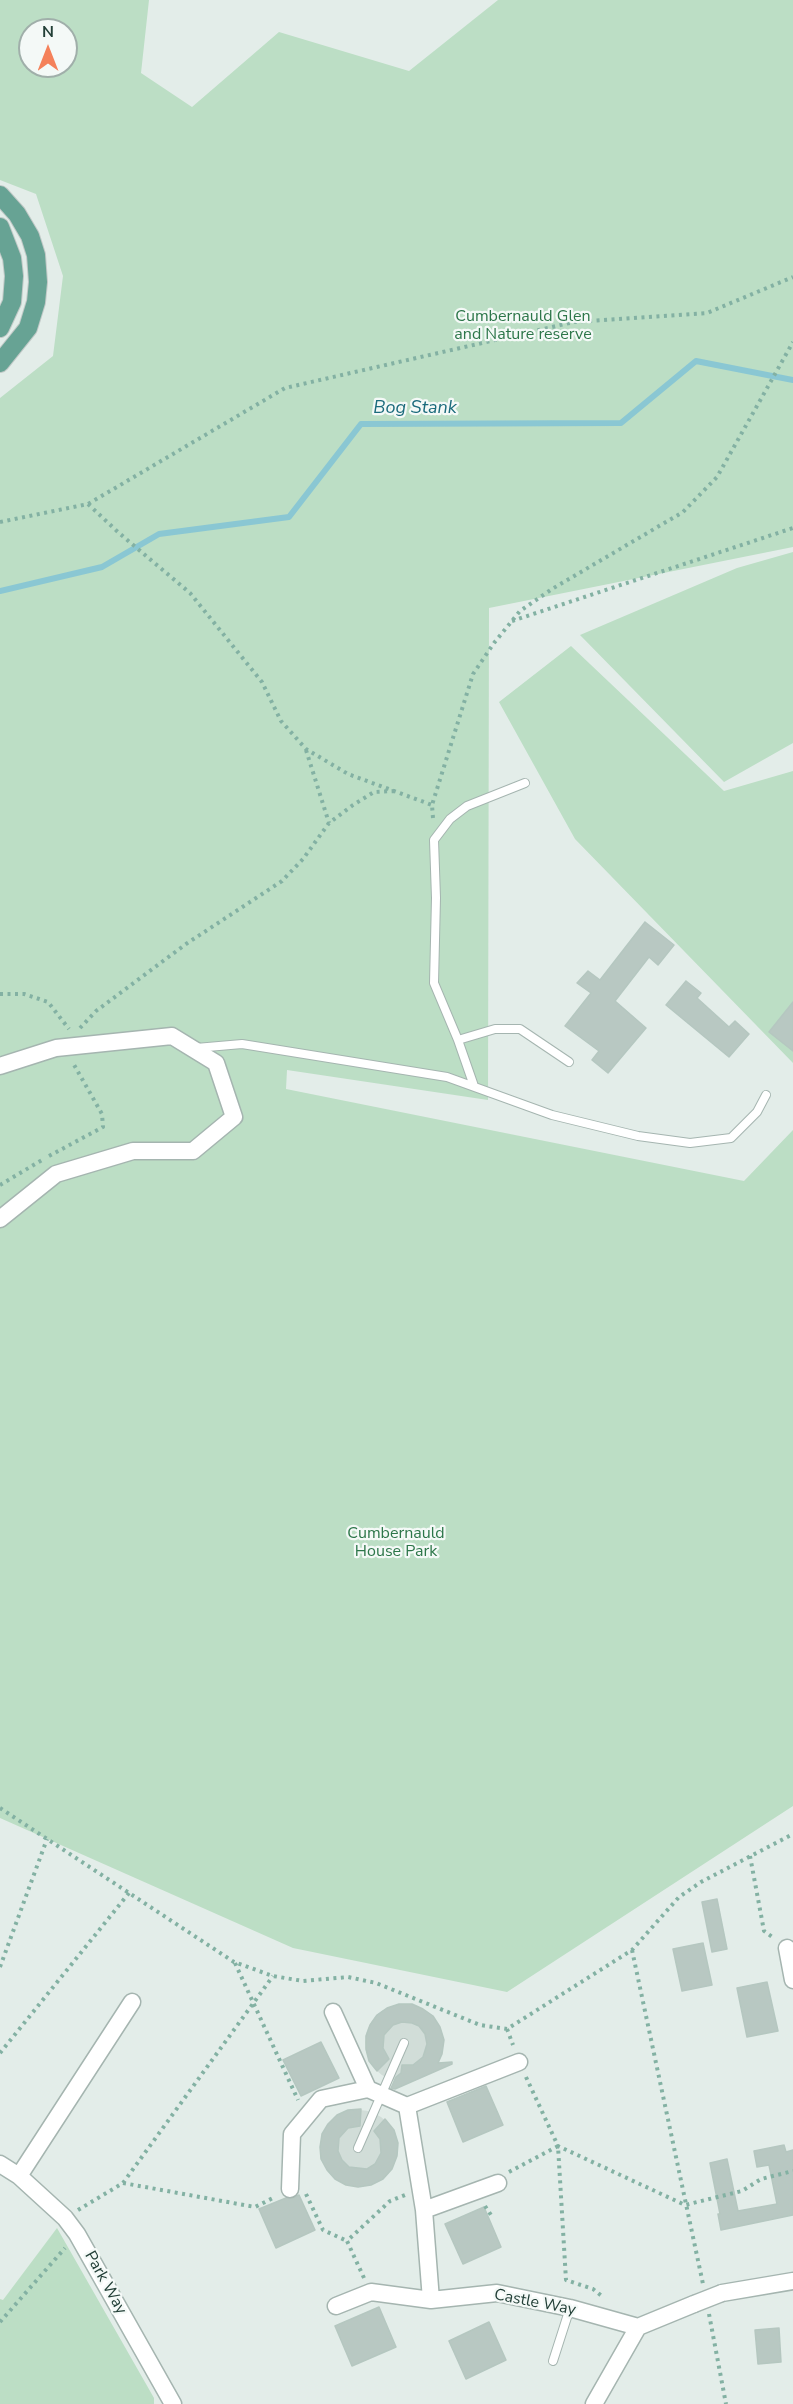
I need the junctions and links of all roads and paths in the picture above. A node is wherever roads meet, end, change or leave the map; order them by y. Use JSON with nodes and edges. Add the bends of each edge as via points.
{"nodes":[{"id":1,"x":0,"y":195,"type":"edge"},
{"id":2,"x":0,"y":227,"type":"edge"},
{"id":3,"x":793,"y":277,"type":"edge"},
{"id":4,"x":0,"y":328,"type":"edge"},
{"id":5,"x":793,"y":342,"type":"edge"},
{"id":6,"x":0,"y":363,"type":"edge"},
{"id":7,"x":88,"y":504,"type":"junction"},
{"id":8,"x":0,"y":522,"type":"edge"},
{"id":9,"x":793,"y":528,"type":"edge"},
{"id":10,"x":512,"y":621,"type":"junction"},
{"id":11,"x":306,"y":749,"type":"junction"},
{"id":12,"x":525,"y":783,"type":"dead end"},
{"id":13,"x":395,"y":791,"type":"junction"},
{"id":14,"x":432,"y":805,"type":"junction"},
{"id":15,"x":329,"y":823,"type":"junction"},
{"id":16,"x":434,"y":840,"type":"junction"},
{"id":17,"x":0,"y":994,"type":"edge"},
{"id":18,"x":458,"y":1040,"type":"junction"},
{"id":19,"x":64,"y":1048,"type":"junction"},
{"id":20,"x":193,"y":1048,"type":"junction"},
{"id":21,"x":569,"y":1062,"type":"dead end"},
{"id":22,"x":0,"y":1066,"type":"edge"},
{"id":23,"x":474,"y":1086,"type":"junction"},
{"id":24,"x":766,"y":1095,"type":"dead end"},
{"id":25,"x":0,"y":1185,"type":"edge"},
{"id":26,"x":0,"y":1219,"type":"edge"},
{"id":27,"x":0,"y":1808,"type":"edge"},
{"id":28,"x":793,"y":1834,"type":"edge"},
{"id":29,"x":47,"y":1839,"type":"junction"},
{"id":30,"x":750,"y":1856,"type":"junction"},
{"id":31,"x":129,"y":1893,"type":"junction"},
{"id":32,"x":787,"y":1948,"type":"joint"},
{"id":33,"x":632,"y":1950,"type":"junction"},
{"id":34,"x":234,"y":1962,"type":"junction"},
{"id":35,"x":0,"y":1967,"type":"edge"},
{"id":36,"x":273,"y":1976,"type":"junction"},
{"id":37,"x":793,"y":1980,"type":"edge"},
{"id":38,"x":132,"y":2002,"type":"dead end"},
{"id":39,"x":254,"y":2002,"type":"junction"},
{"id":40,"x":333,"y":2012,"type":"dead end"},
{"id":41,"x":507,"y":2029,"type":"junction"},
{"id":42,"x":404,"y":2043,"type":"dead end"},
{"id":43,"x":0,"y":2053,"type":"edge"},
{"id":44,"x":519,"y":2062,"type":"junction"},
{"id":45,"x":374,"y":2092,"type":"junction"},
{"id":46,"x":407,"y":2106,"type":"junction"},
{"id":47,"x":306,"y":2117,"type":"junction"},
{"id":48,"x":558,"y":2146,"type":"junction"},
{"id":49,"x":358,"y":2148,"type":"dead end"},
{"id":50,"x":0,"y":2164,"type":"edge"},
{"id":51,"x":793,"y":2171,"type":"edge"},
{"id":52,"x":19,"y":2176,"type":"junction"},
{"id":53,"x":123,"y":2183,"type":"junction"},
{"id":54,"x":498,"y":2183,"type":"joint"},
{"id":55,"x":290,"y":2189,"type":"junction"},
{"id":56,"x":411,"y":2192,"type":"dead end"},
{"id":57,"x":483,"y":2204,"type":"dead end"},
{"id":58,"x":685,"y":2205,"type":"junction"},
{"id":59,"x":424,"y":2210,"type":"junction"},
{"id":60,"x":491,"y":2216,"type":"dead end"},
{"id":61,"x":64,"y":2218,"type":"junction"},
{"id":62,"x":77,"y":2234,"type":"junction"},
{"id":63,"x":347,"y":2241,"type":"junction"},
{"id":64,"x":566,"y":2280,"type":"dead end"},
{"id":65,"x":793,"y":2281,"type":"edge"},
{"id":66,"x":368,"y":2287,"type":"dead end"},
{"id":67,"x":703,"y":2287,"type":"dead end"},
{"id":68,"x":431,"y":2300,"type":"junction"},
{"id":69,"x":336,"y":2306,"type":"dead end"},
{"id":70,"x":701,"y":2307,"type":"junction"},
{"id":71,"x":570,"y":2308,"type":"junction"},
{"id":72,"x":0,"y":2322,"type":"edge"},
{"id":73,"x":638,"y":2327,"type":"junction"},
{"id":74,"x":553,"y":2361,"type":"dead end"},
{"id":75,"x":173,"y":2404,"type":"edge"},
{"id":76,"x":594,"y":2404,"type":"edge"},
{"id":77,"x":726,"y":2404,"type":"edge"}],
"edges":[{"from":1,"to":6,"type":"main road","via":[[30,236],[38,282],[28,328]]},
{"from":2,"to":4,"type":"main road","via":[[12,258],[14,286],[9,311]]},
{"from":3,"to":7,"type":"path","via":[[707,313],[574,322],[285,388]]},
{"from":5,"to":10,"type":"path","via":[[717,477],[683,512],[552,589]]},
{"from":7,"to":8,"type":"path"},
{"from":7,"to":11,"type":"path","via":[[190,593],[262,682],[280,721]]},
{"from":9,"to":10,"type":"path"},
{"from":10,"to":14,"type":"path","via":[[473,674]]},
{"from":11,"to":13,"type":"path","via":[[348,774]]},
{"from":11,"to":15,"type":"path"},
{"from":12,"to":16,"type":"lane","via":[[467,806],[450,819]]},
{"from":13,"to":14,"type":"path"},
{"from":13,"to":15,"type":"path","via":[[374,792]]},
{"from":14,"to":16,"type":"path"},
{"from":15,"to":17,"type":"path","via":[[282,881],[134,982],[96,1011],[73,1035],[48,1002],[24,994]]},
{"from":16,"to":18,"type":"lane","via":[[434,983]]},
{"from":18,"to":21,"type":"lane","via":[[495,1029],[520,1029]]},
{"from":18,"to":23,"type":"lane"},
{"from":19,"to":20,"type":"street","via":[[172,1036]]},
{"from":19,"to":22,"type":"street"},
{"from":19,"to":25,"type":"path","via":[[102,1113],[103,1127]]},
{"from":20,"to":23,"type":"lane","via":[[242,1044],[447,1077]]},
{"from":20,"to":26,"type":"street","via":[[216,1063],[234,1117],[193,1151],[133,1151],[57,1174]]},
{"from":23,"to":24,"type":"lane","via":[[552,1115],[638,1136],[690,1143],[731,1138],[757,1112]]},
{"from":27,"to":29,"type":"path"},
{"from":28,"to":30,"type":"path"},
{"from":29,"to":31,"type":"path"},
{"from":29,"to":35,"type":"path"},
{"from":30,"to":32,"type":"path","via":[[765,1931]]},
{"from":30,"to":33,"type":"path","via":[[680,1897]]},
{"from":31,"to":34,"type":"path"},
{"from":31,"to":43,"type":"path"},
{"from":32,"to":37,"type":"street"},
{"from":33,"to":41,"type":"path"},
{"from":33,"to":58,"type":"path"},
{"from":34,"to":36,"type":"path"},
{"from":34,"to":39,"type":"path"},
{"from":36,"to":39,"type":"path"},
{"from":36,"to":41,"type":"path","via":[[303,1981],[348,1977],[376,1983],[480,2025]]},
{"from":38,"to":52,"type":"street"},
{"from":39,"to":47,"type":"path"},
{"from":39,"to":53,"type":"path"},
{"from":40,"to":45,"type":"street"},
{"from":41,"to":44,"type":"path"},
{"from":42,"to":45,"type":"lane"},
{"from":44,"to":46,"type":"street"},
{"from":44,"to":48,"type":"path"},
{"from":45,"to":46,"type":"street"},
{"from":45,"to":47,"type":"street","via":[[321,2099]]},
{"from":45,"to":49,"type":"lane"},
{"from":46,"to":59,"type":"street"},
{"from":47,"to":55,"type":"street","via":[[292,2134]]},
{"from":48,"to":54,"type":"path","via":[[511,2170]]},
{"from":48,"to":58,"type":"path"},
{"from":48,"to":64,"type":"path"},
{"from":50,"to":52,"type":"street","name":"Park Way"},
{"from":51,"to":58,"type":"path","via":[[761,2179],[742,2191]]},
{"from":52,"to":61,"type":"street","name":"Park Way"},
{"from":53,"to":55,"type":"path","via":[[255,2207]]},
{"from":53,"to":61,"type":"path"},
{"from":54,"to":59,"type":"street"},
{"from":55,"to":63,"type":"path","via":[[306,2193],[323,2230]]},
{"from":56,"to":63,"type":"path","via":[[390,2201]]},
{"from":57,"to":60,"type":"path"},
{"from":58,"to":67,"type":"path"},
{"from":59,"to":68,"type":"street"},
{"from":61,"to":62,"type":"street","name":"Park Way"},
{"from":62,"to":72,"type":"path"},
{"from":62,"to":75,"type":"street","name":"Park Way"},
{"from":63,"to":66,"type":"path"},
{"from":65,"to":70,"type":"street","bridge":true,"via":[[722,2293]]},
{"from":68,"to":69,"type":"street","name":"Castle Way","via":[[371,2292]]},
{"from":68,"to":71,"type":"street","name":"Castle Way","via":[[497,2293]]},
{"from":70,"to":73,"type":"street"},
{"from":70,"to":77,"type":"path"},
{"from":71,"to":73,"type":"street","name":"Castle Way"},
{"from":71,"to":74,"type":"lane"},
{"from":73,"to":76,"type":"street"}]}
